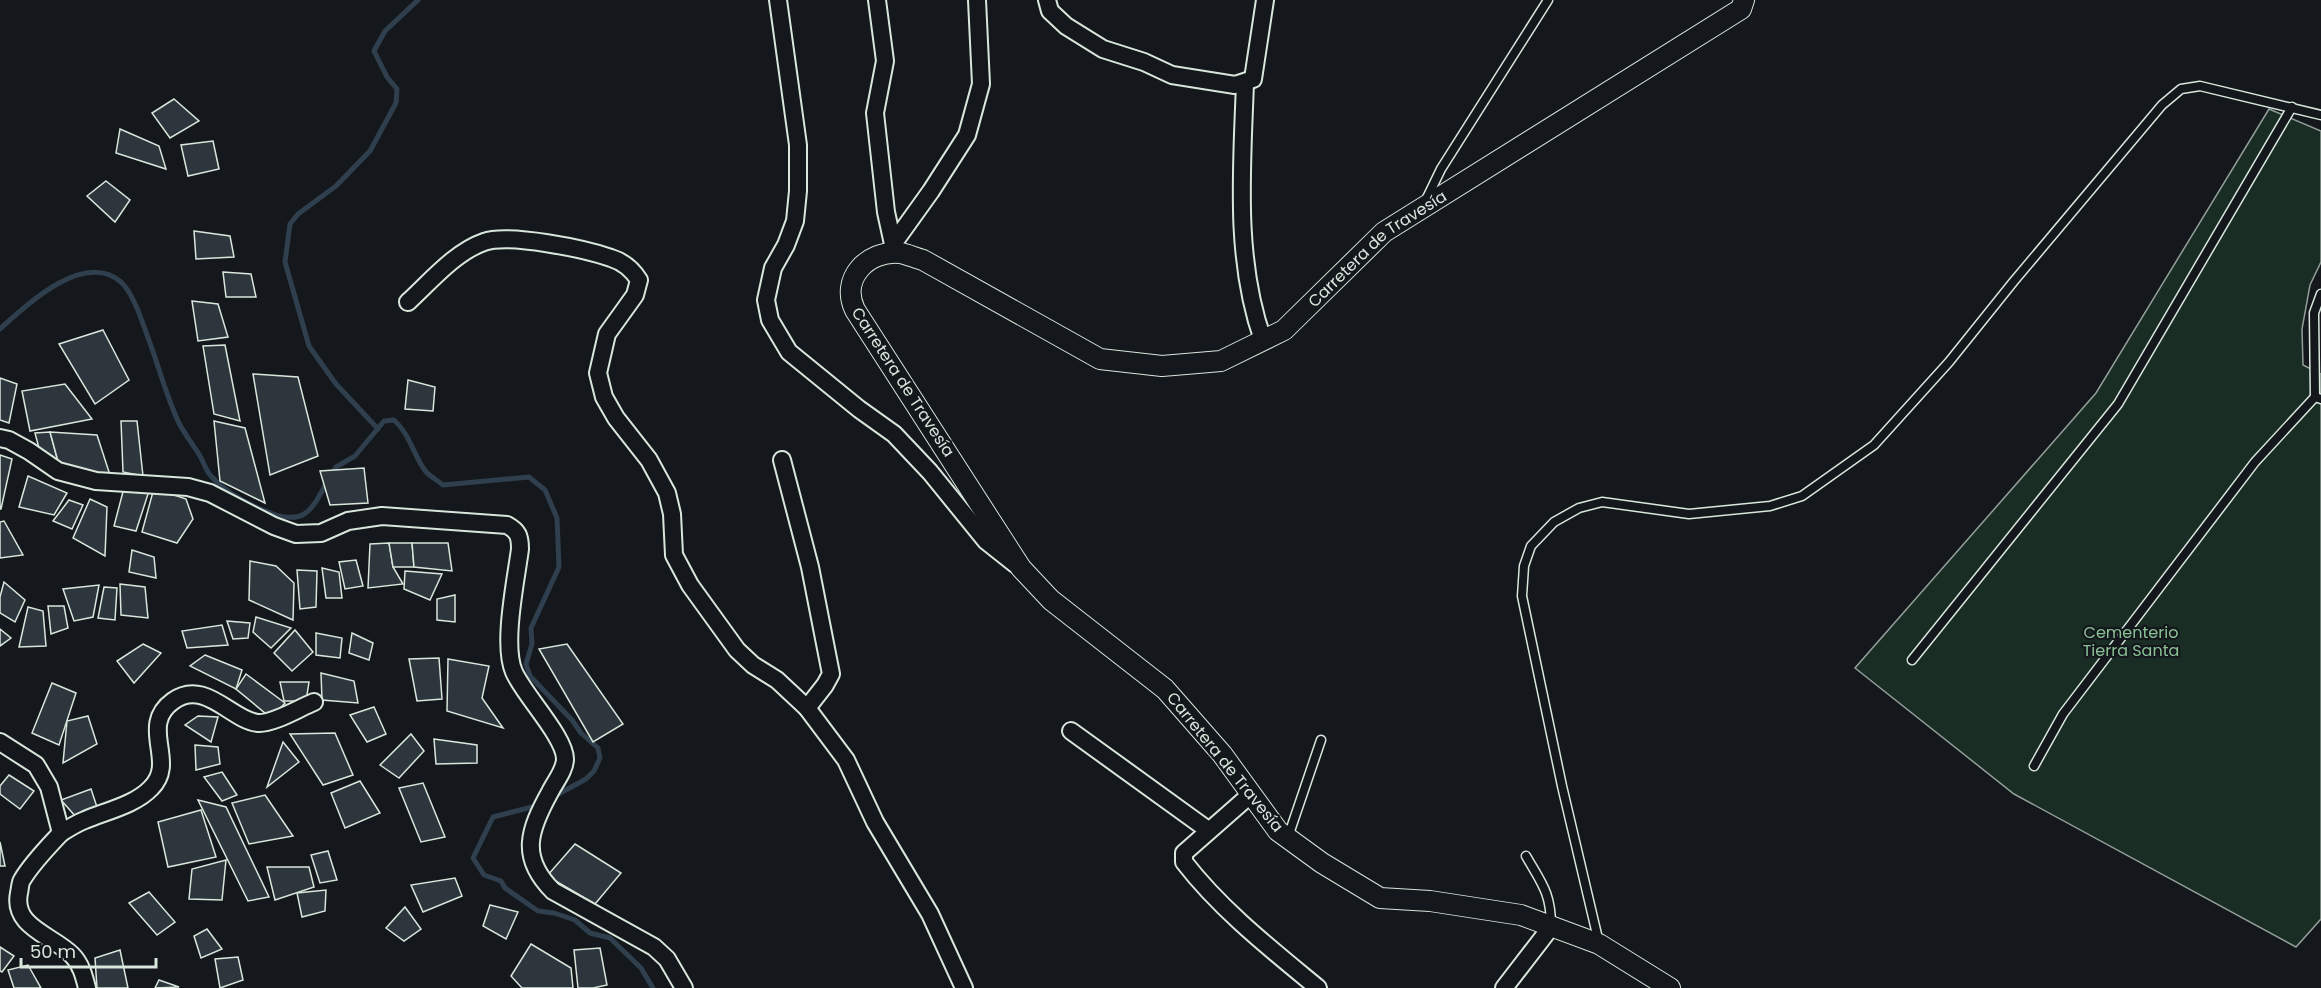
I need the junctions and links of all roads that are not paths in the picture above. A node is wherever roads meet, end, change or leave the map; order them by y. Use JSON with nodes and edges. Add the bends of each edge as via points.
{"nodes":[{"id":1,"x":778,"y":0,"type":"edge"},
{"id":2,"x":877,"y":0,"type":"edge"},
{"id":3,"x":977,"y":0,"type":"edge"},
{"id":4,"x":1047,"y":0,"type":"edge"},
{"id":5,"x":1265,"y":0,"type":"edge"},
{"id":6,"x":1548,"y":0,"type":"edge"},
{"id":7,"x":1744,"y":0,"type":"edge"},
{"id":8,"x":1245,"y":83,"type":"junction"},
{"id":9,"x":2292,"y":107,"type":"junction"},
{"id":10,"x":2321,"y":115,"type":"edge"},
{"id":11,"x":1422,"y":208,"type":"junction"},
{"id":12,"x":897,"y":249,"type":"junction"},
{"id":13,"x":2321,"y":294,"type":"edge"},
{"id":14,"x":408,"y":302,"type":"dead end"},
{"id":15,"x":1263,"y":340,"type":"junction"},
{"id":16,"x":2318,"y":398,"type":"edge"},
{"id":17,"x":0,"y":438,"type":"edge"},
{"id":18,"x":782,"y":460,"type":"dead end"},
{"id":19,"x":1021,"y":568,"type":"junction"},
{"id":20,"x":1912,"y":660,"type":"dead end"},
{"id":21,"x":314,"y":702,"type":"dead end"},
{"id":22,"x":807,"y":708,"type":"junction"},
{"id":23,"x":1071,"y":731,"type":"dead end"},
{"id":24,"x":1321,"y":740,"type":"dead end"},
{"id":25,"x":0,"y":742,"type":"edge"},
{"id":26,"x":2034,"y":766,"type":"dead end"},
{"id":27,"x":1250,"y":795,"type":"junction"},
{"id":28,"x":1208,"y":830,"type":"junction"},
{"id":29,"x":61,"y":833,"type":"junction"},
{"id":30,"x":1288,"y":837,"type":"junction"},
{"id":31,"x":1526,"y":856,"type":"dead end"},
{"id":32,"x":1551,"y":927,"type":"junction"},
{"id":33,"x":1599,"y":944,"type":"junction"},
{"id":34,"x":87,"y":988,"type":"edge"},
{"id":35,"x":684,"y":988,"type":"edge"},
{"id":36,"x":964,"y":988,"type":"edge"},
{"id":37,"x":1318,"y":988,"type":"edge"},
{"id":38,"x":1504,"y":988,"type":"edge"},
{"id":39,"x":1670,"y":988,"type":"edge"}],
"edges":[{"from":1,"to":19,"type":"street","via":[[798,145],[798,191],[795,221],[773,268],[766,300],[770,320],[789,352],[894,434],[986,541]]},
{"from":2,"to":12,"type":"street","via":[[885,61],[875,113],[886,212]]},
{"from":3,"to":12,"type":"street","via":[[981,84],[967,135]]},
{"from":4,"to":8,"type":"street","via":[[1050,11],[1066,26],[1103,49],[1172,75],[1235,86]]},
{"from":5,"to":8,"type":"street","via":[[1253,79]]},
{"from":6,"to":11,"type":"lane","via":[[1441,169]]},
{"from":7,"to":11,"type":"street","name":"Carretera de Travesía","via":[[1741,9]]},
{"from":8,"to":15,"type":"street","via":[[1241,187],[1245,252],[1252,310]]},
{"from":9,"to":10,"type":"lane"},
{"from":9,"to":20,"type":"lane","via":[[2118,404]]},
{"from":9,"to":33,"type":"lane","via":[[2200,86],[2181,89],[2136,134],[1949,362],[1874,445],[1802,496],[1770,506],[1689,514],[1602,502],[1579,508],[1554,522],[1531,546],[1524,566],[1522,596]]},
{"from":11,"to":15,"type":"street","name":"Carretera de Travesía","via":[[1384,232],[1284,330]]},
{"from":12,"to":15,"type":"street","name":"Carretera de Travesía","via":[[1100,358],[1162,366],[1221,360]]},
{"from":12,"to":19,"type":"street","name":"Carretera de Travesía","via":[[868,261],[855,273],[850,300]]},
{"from":13,"to":16,"type":"lane","via":[[2314,313]]},
{"from":14,"to":22,"type":"street","via":[[469,249],[501,239],[613,258],[632,269],[639,280],[635,295],[607,334],[598,373],[604,396],[667,493],[674,555],[690,585],[737,650]]},
{"from":16,"to":26,"type":"lane","via":[[2255,462],[2062,714]]},
{"from":17,"to":35,"type":"street","via":[[29,451],[58,471],[96,481],[188,487],[296,534],[321,533],[348,521],[382,516],[507,525],[516,529],[520,549],[509,644],[513,671],[559,738],[565,759],[531,833],[531,853],[541,879],[553,891],[654,947],[667,959]]},
{"from":18,"to":22,"type":"street","via":[[810,567],[831,675]]},
{"from":19,"to":27,"type":"street","name":"Carretera de Travesía","via":[[1051,600],[1165,689],[1222,754]]},
{"from":21,"to":29,"type":"street","via":[[256,723],[200,696],[174,700],[156,725],[162,765],[152,788]]},
{"from":22,"to":36,"type":"street","via":[[846,759],[875,822],[930,914]]},
{"from":23,"to":28,"type":"street"},
{"from":24,"to":30,"type":"lane"},
{"from":25,"to":29,"type":"street","via":[[36,765],[49,787]]},
{"from":27,"to":28,"type":"street"},
{"from":27,"to":30,"type":"street","name":"Carretera de Travesía","via":[[1278,831]]},
{"from":28,"to":37,"type":"street","via":[[1184,853],[1184,862],[1247,927]]},
{"from":29,"to":34,"type":"street","via":[[22,881],[17,903],[25,921],[74,957],[84,973]]},
{"from":30,"to":32,"type":"street","name":"Carretera de Travesía","via":[[1380,898],[1430,901],[1521,915]]},
{"from":31,"to":32,"type":"lane","via":[[1551,904]]},
{"from":32,"to":33,"type":"street","name":"Carretera de Travesía"},
{"from":32,"to":38,"type":"street"},
{"from":33,"to":39,"type":"street","name":"Carretera de Travesía"}]}
